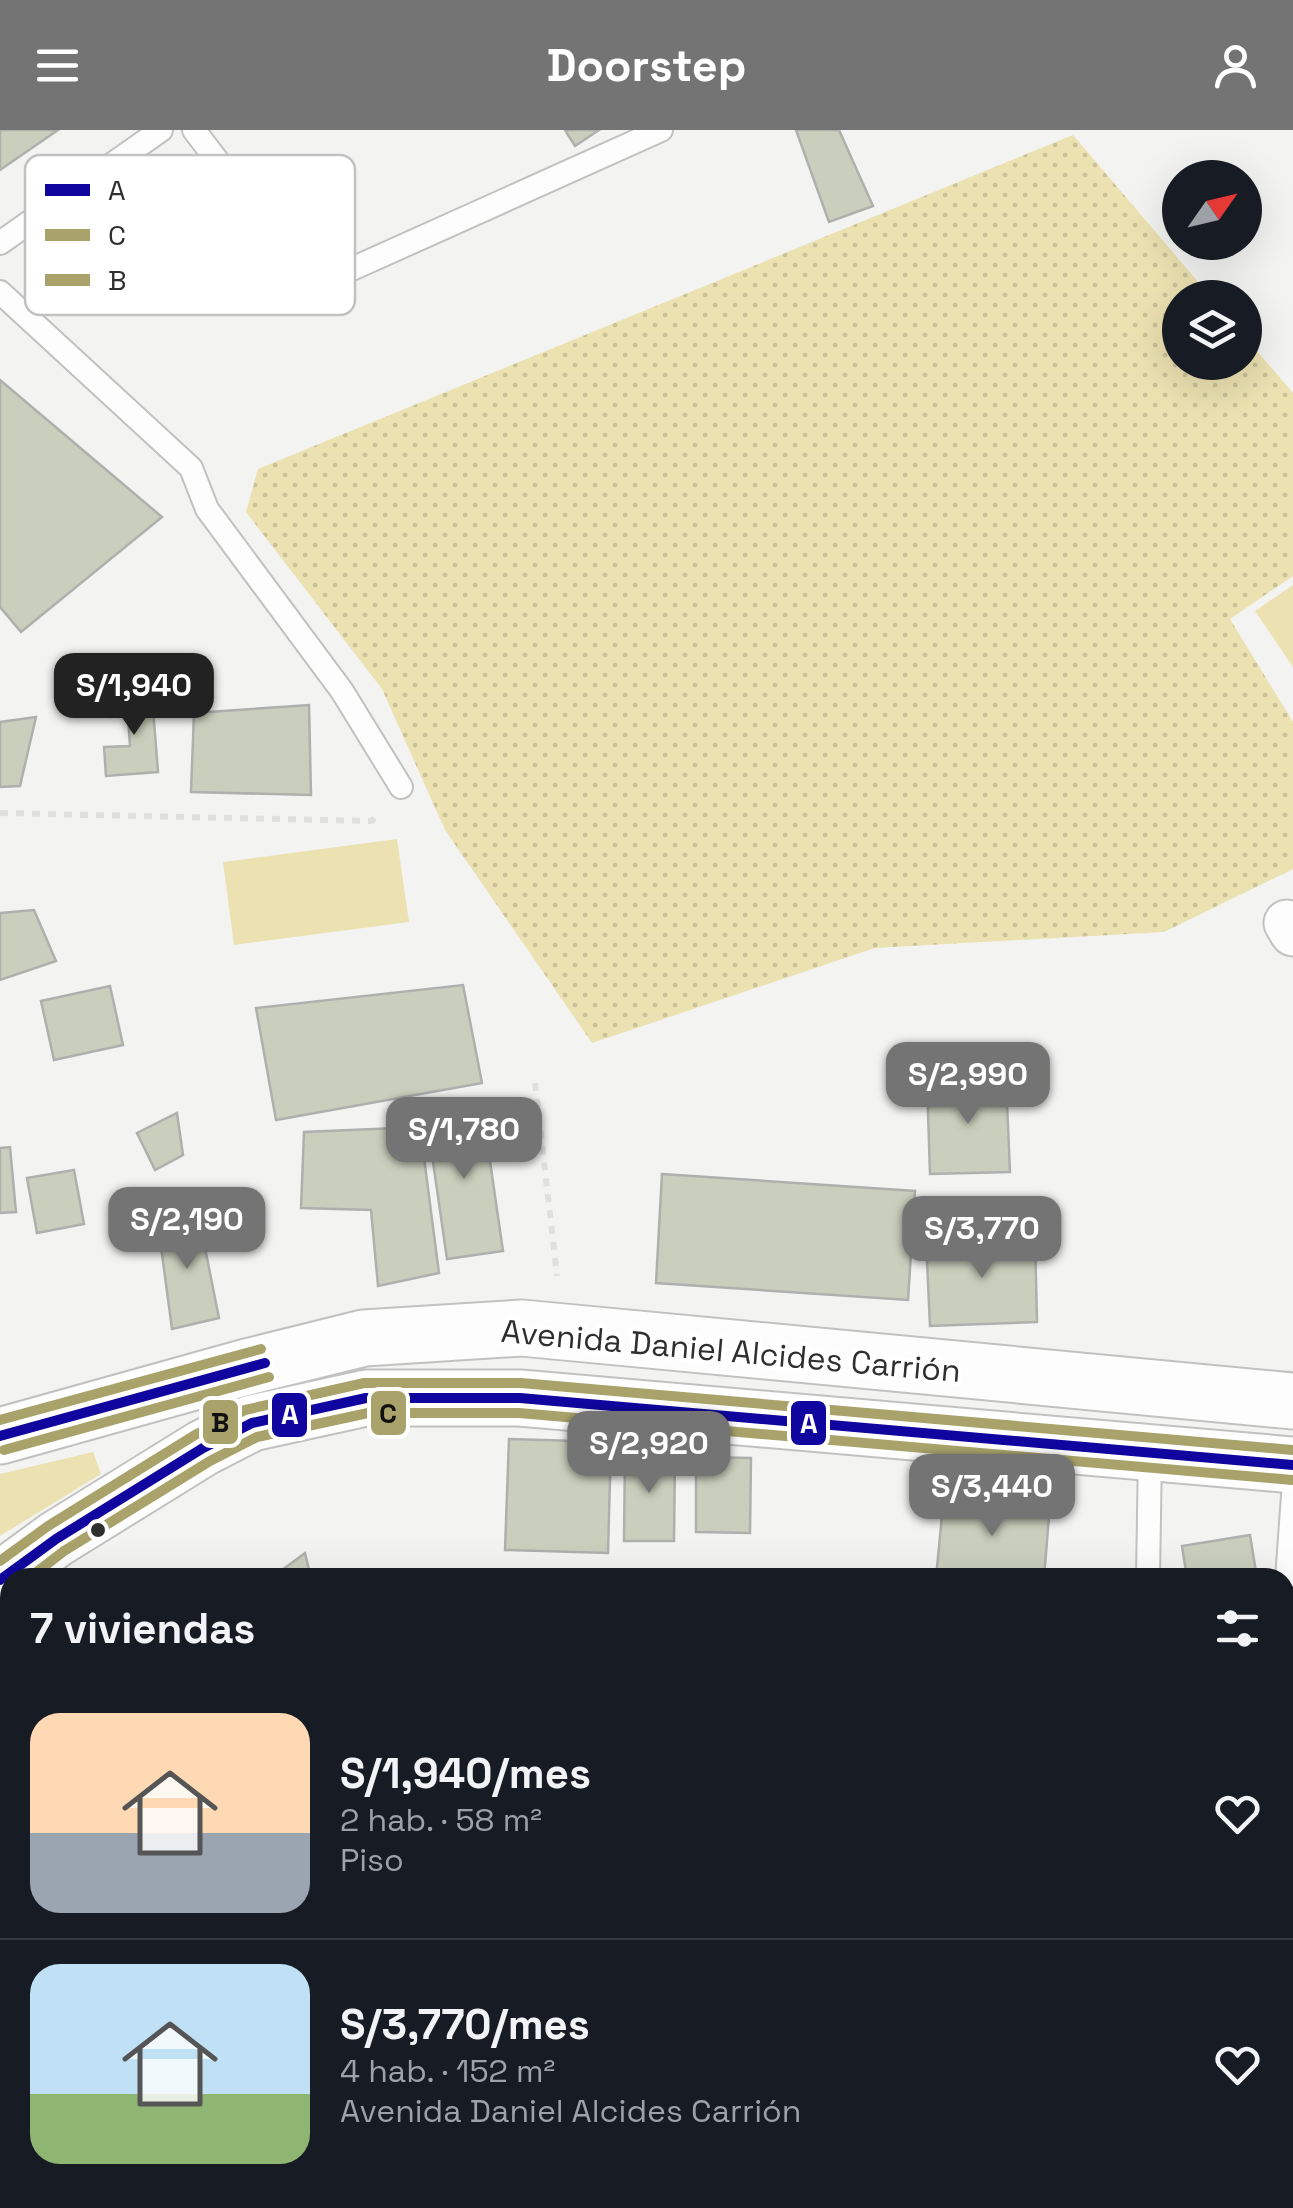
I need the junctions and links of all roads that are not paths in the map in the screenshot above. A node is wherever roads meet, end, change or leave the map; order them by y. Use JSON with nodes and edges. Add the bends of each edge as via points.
{"nodes":[{"id":1,"x":161,"y":130,"type":"edge"},
{"id":2,"x":194,"y":130,"type":"edge"},
{"id":3,"x":662,"y":130,"type":"edge"},
{"id":4,"x":126,"y":155,"type":"edge"},
{"id":5,"x":213,"y":155,"type":"edge"},
{"id":6,"x":25,"y":226,"type":"edge"},
{"id":7,"x":0,"y":244,"type":"edge"},
{"id":8,"x":355,"y":267,"type":"edge"},
{"id":9,"x":0,"y":292,"type":"edge"},
{"id":10,"x":25,"y":315,"type":"edge"},
{"id":11,"x":25,"y":315,"type":"edge"},
{"id":12,"x":401,"y":787,"type":"road end"},
{"id":13,"x":1293,"y":1401,"type":"edge"},
{"id":14,"x":0,"y":1434,"type":"edge"},
{"id":15,"x":1150,"y":1452,"type":"junction"},
{"id":16,"x":1293,"y":1465,"type":"edge"},
{"id":17,"x":1293,"y":1495,"type":"edge"},
{"id":18,"x":16,"y":1568,"type":"edge"},
{"id":19,"x":1148,"y":1568,"type":"edge"},
{"id":20,"x":1288,"y":1568,"type":"edge"}],
"edges":[{"from":1,"to":4,"type":"lane"},
{"from":2,"to":5,"type":"lane"},
{"from":3,"to":8,"type":"lane"},
{"from":6,"to":7,"type":"lane"},
{"from":9,"to":10,"type":"lane"},
{"from":11,"to":12,"type":"lane","via":[[192,468],[207,509],[342,692]]},
{"from":13,"to":14,"type":"main road","name":"Avenida Daniel Alcides Carrión","via":[[522,1328],[364,1338]]},
{"from":15,"to":16,"type":"main road","name":"Avenida Daniel Alcides Carrión"},
{"from":15,"to":18,"type":"main road","name":"Avenida Daniel Alcides Carrión","via":[[520,1398],[366,1398],[252,1422]]},
{"from":15,"to":19,"type":"lane"},
{"from":17,"to":20,"type":"lane"}]}
